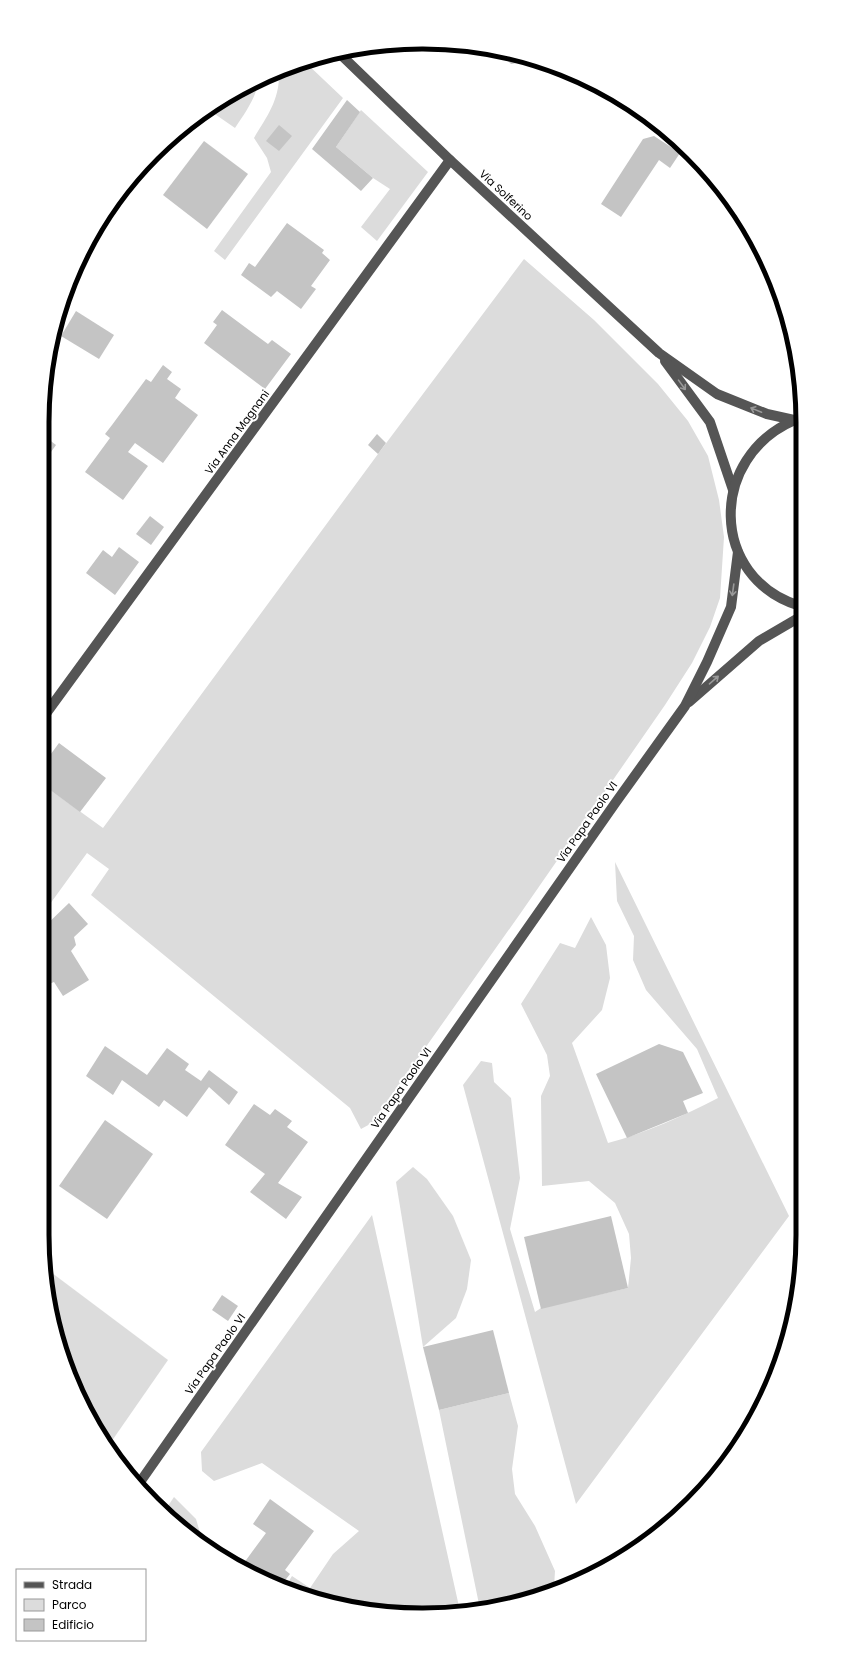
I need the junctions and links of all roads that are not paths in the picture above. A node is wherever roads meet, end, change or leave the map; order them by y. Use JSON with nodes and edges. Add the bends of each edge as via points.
{"nodes":[{"id":1,"x":344,"y":58,"type":"edge"},
{"id":2,"x":450,"y":160,"type":"junction"},
{"id":3,"x":660,"y":353,"type":"junction"},
{"id":4,"x":796,"y":420,"type":"edge"},
{"id":5,"x":796,"y":420,"type":"edge"},
{"id":6,"x":733,"y":490,"type":"junction"},
{"id":7,"x":738,"y":552,"type":"junction"},
{"id":8,"x":796,"y":605,"type":"edge"},
{"id":9,"x":796,"y":619,"type":"edge"},
{"id":10,"x":685,"y":706,"type":"junction"},
{"id":11,"x":49,"y":709,"type":"edge"},
{"id":12,"x":141,"y":1480,"type":"edge"}],
"edges":[{"from":1,"to":2,"type":"street","name":"Via Solferino"},
{"from":2,"to":3,"type":"street","name":"Via Solferino"},
{"from":2,"to":11,"type":"street","name":"Via Anna Magnani"},
{"from":4,"to":3,"type":"street","name":"Via Solferino","one_way":true,"via":[[767,414],[717,394]]},
{"from":3,"to":6,"type":"street","name":"Via Solferino","one_way":true,"via":[[710,422]]},
{"from":5,"to":6,"type":"street","via":[[773,431],[755,447],[741,467]]},
{"from":6,"to":7,"type":"street","via":[[730,511],[732,532]]},
{"from":7,"to":8,"type":"street","via":[[750,573],[768,590]]},
{"from":7,"to":10,"type":"street","name":"Via Papa Paolo VI","one_way":true,"via":[[731,607]]},
{"from":10,"to":9,"type":"street","name":"Via Papa Paolo VI","one_way":true,"via":[[759,641]]},
{"from":10,"to":12,"type":"street","name":"Via Papa Paolo VI"}]}
